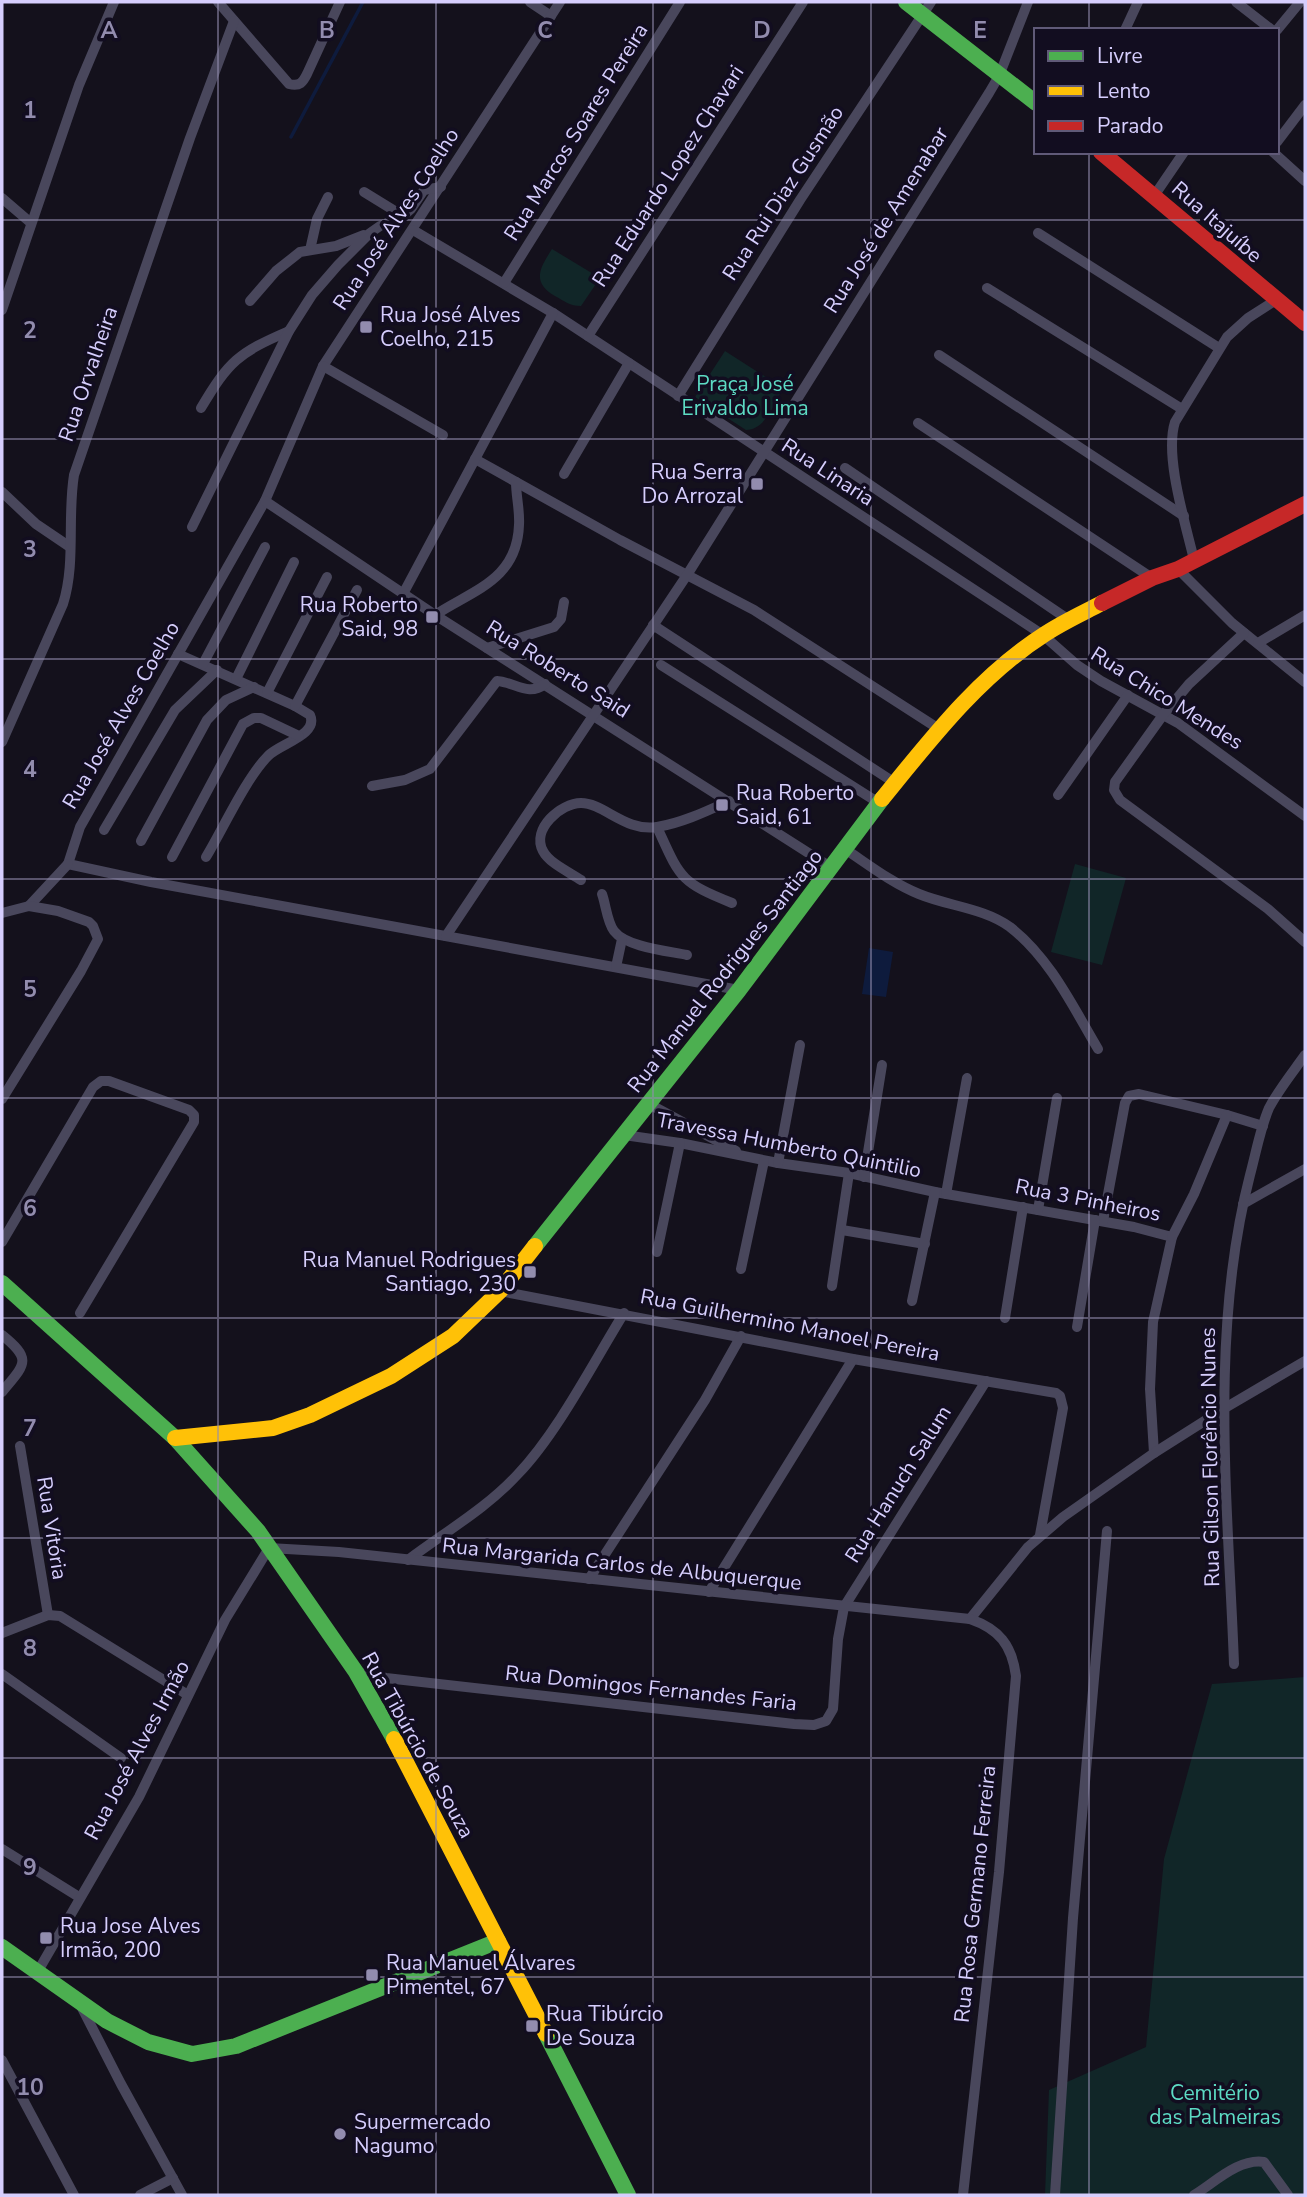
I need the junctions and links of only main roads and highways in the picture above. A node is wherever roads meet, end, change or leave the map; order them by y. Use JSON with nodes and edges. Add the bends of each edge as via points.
{"nodes":[{"id":1,"x":906,"y":2,"type":"edge"},
{"id":2,"x":927,"y":7,"type":"edge"},
{"id":3,"x":1034,"y":102,"type":"edge"},
{"id":4,"x":1103,"y":154,"type":"edge"},
{"id":5,"x":1305,"y":323,"type":"edge"},
{"id":6,"x":1305,"y":504,"type":"edge"},
{"id":7,"x":2,"y":1283,"type":"edge"},
{"id":8,"x":175,"y":1438,"type":"junction"},
{"id":9,"x":498,"y":1941,"type":"junction"},
{"id":10,"x":2,"y":1947,"type":"edge"},
{"id":11,"x":628,"y":2195,"type":"edge"}],
"edges":[{"from":1,"to":2,"type":"main road"},
{"from":2,"to":3,"type":"main road","via":[[999,76]]},
{"from":4,"to":5,"type":"main road","name":"Rua Itajuíbe"},
{"from":6,"to":8,"type":"main road","name":"Rua Manuel Rodrigues Santiago","via":[[1069,620],[1042,635],[989,678],[939,729],[879,803],[500,1291],[453,1336],[391,1376],[310,1415],[273,1428]]},
{"from":7,"to":8,"type":"main road","name":"Rua Tibúrcio de Souza"},
{"from":8,"to":9,"type":"main road","name":"Rua Tibúrcio de Souza","via":[[258,1531],[356,1672]]},
{"from":9,"to":10,"type":"main road","via":[[236,2046],[192,2054],[148,2042],[107,2021]]},
{"from":9,"to":11,"type":"main road","name":"Rua Tibúrcio de Souza"}]}
